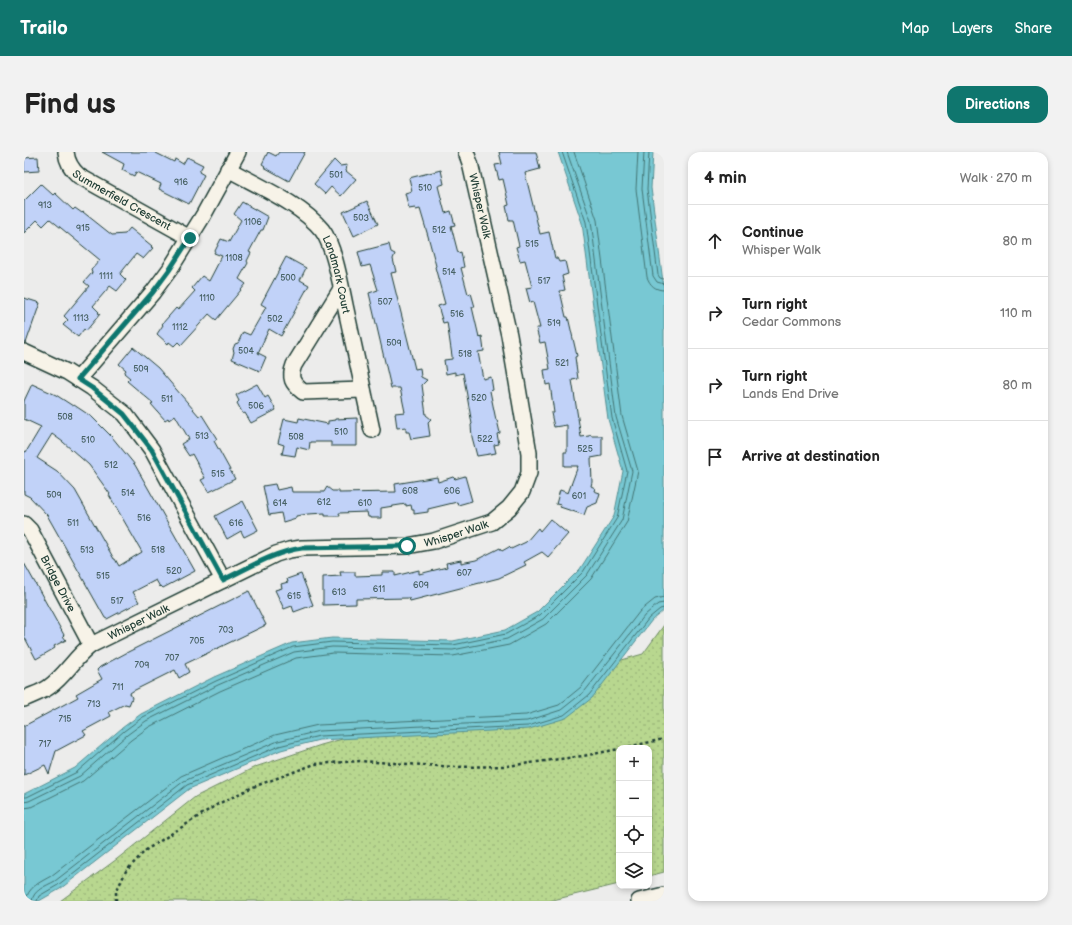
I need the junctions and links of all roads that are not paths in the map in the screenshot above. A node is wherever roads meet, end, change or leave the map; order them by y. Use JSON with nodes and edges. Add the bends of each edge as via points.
{"nodes":[{"id":1,"x":66,"y":152,"type":"edge"},
{"id":2,"x":238,"y":152,"type":"edge"},
{"id":3,"x":466,"y":152,"type":"edge"},
{"id":4,"x":228,"y":169,"type":"junction"},
{"id":5,"x":190,"y":238,"type":"junction"},
{"id":6,"x":341,"y":289,"type":"junction"},
{"id":7,"x":24,"y":352,"type":"edge"},
{"id":8,"x":78,"y":379,"type":"junction"},
{"id":9,"x":363,"y":390,"type":"junction"},
{"id":10,"x":372,"y":430,"type":"dead end"},
{"id":11,"x":24,"y":524,"type":"edge"},
{"id":12,"x":223,"y":580,"type":"junction"},
{"id":13,"x":91,"y":645,"type":"junction"},
{"id":14,"x":24,"y":699,"type":"edge"},
{"id":15,"x":664,"y":895,"type":"edge"},
{"id":16,"x":639,"y":901,"type":"edge"}],
"edges":[{"from":1,"to":5,"type":"street","name":"Summerfield Crescent","via":[[67,161],[79,176]]},
{"from":2,"to":4,"type":"street"},
{"from":3,"to":12,"type":"street","name":"Whisper Walk","via":[[509,335],[528,445],[529,473],[522,492],[510,508],[492,522],[434,541],[407,546],[289,550]]},
{"from":4,"to":5,"type":"street"},
{"from":4,"to":6,"type":"street","name":"Landmark Court","via":[[290,203],[323,231]]},
{"from":5,"to":8,"type":"street","via":[[153,292]]},
{"from":6,"to":9,"type":"street","name":"Landmark Court"},
{"from":6,"to":9,"type":"street","via":[[290,373],[292,381],[303,392]]},
{"from":7,"to":8,"type":"street"},
{"from":8,"to":12,"type":"street","via":[[124,414],[152,450]]},
{"from":9,"to":10,"type":"street","name":"Landmark Court"},
{"from":11,"to":13,"type":"street","name":"Bridge Drive","via":[[30,530]]},
{"from":12,"to":13,"type":"street","name":"Whisper Walk"},
{"from":13,"to":14,"type":"street","name":"Whisper Walk","via":[[49,686]]},
{"from":15,"to":16,"type":"street"}]}
